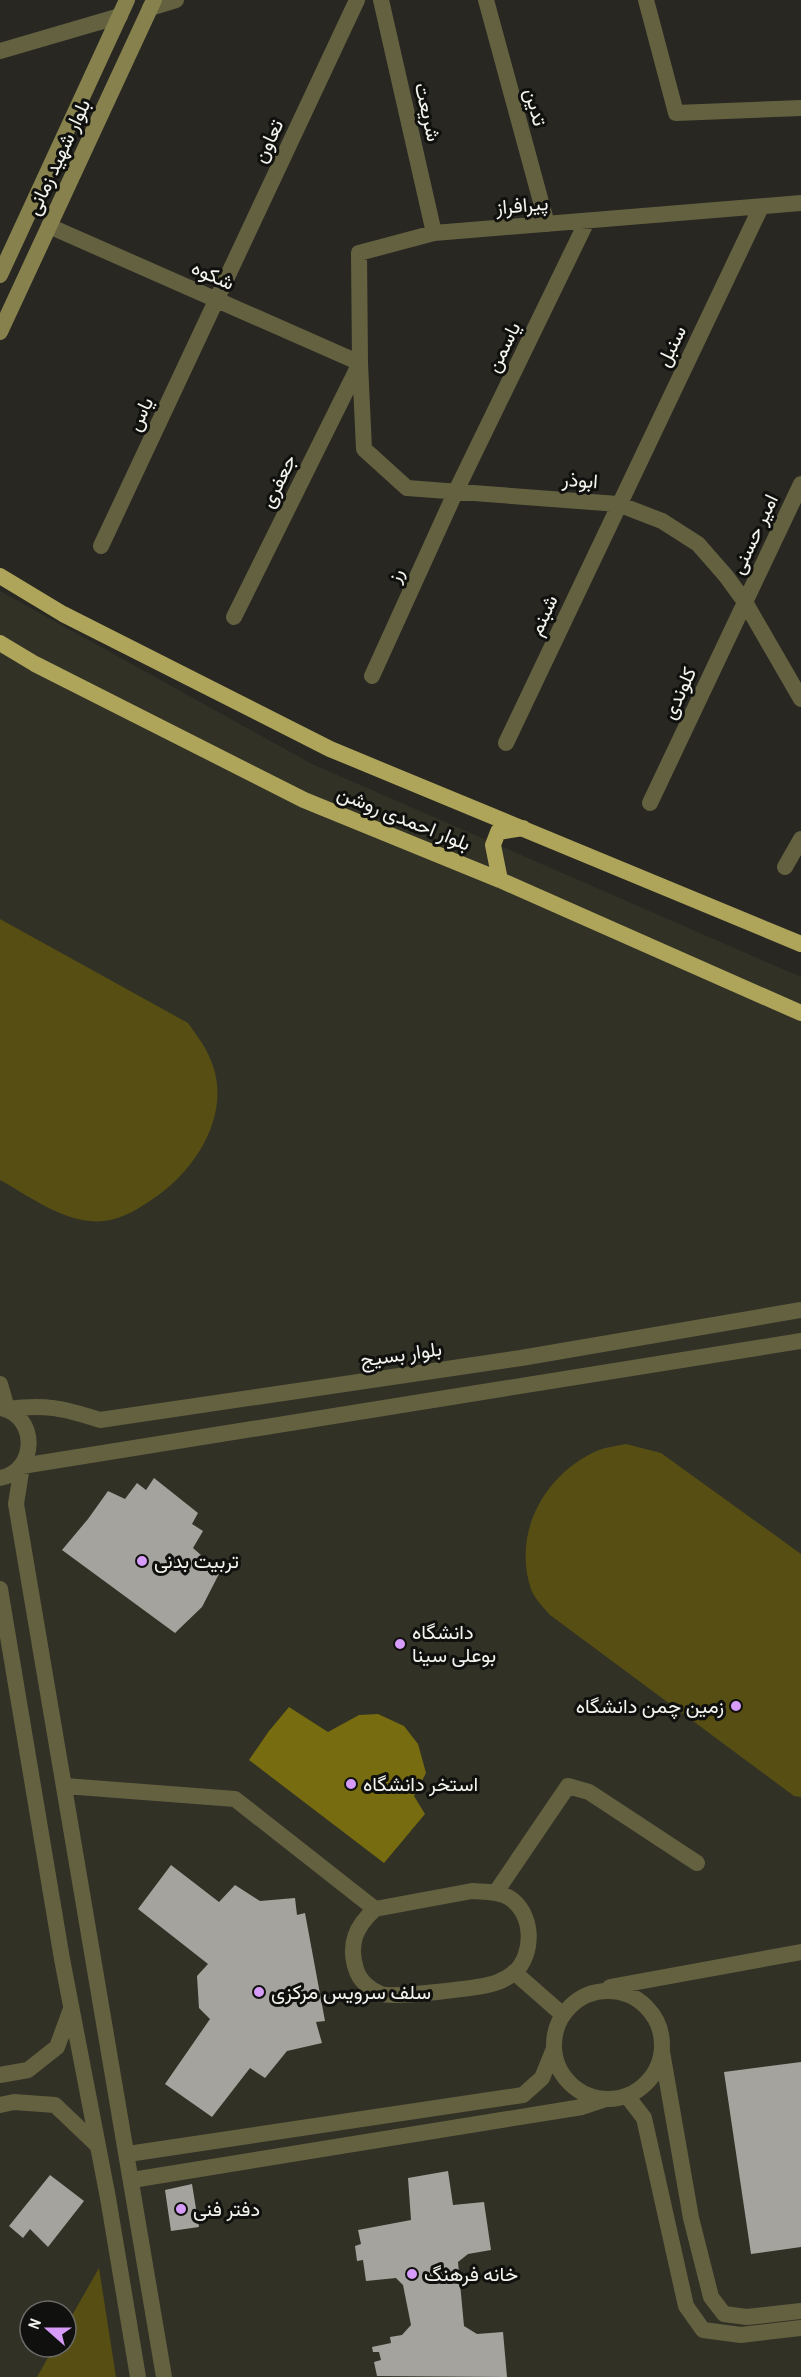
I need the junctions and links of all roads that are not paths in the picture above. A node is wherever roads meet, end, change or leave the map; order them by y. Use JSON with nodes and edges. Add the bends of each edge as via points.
{"nodes":[{"id":1,"x":127,"y":0,"type":"edge"},
{"id":2,"x":176,"y":0,"type":"edge"},
{"id":3,"x":357,"y":0,"type":"edge"},
{"id":4,"x":381,"y":0,"type":"edge"},
{"id":5,"x":486,"y":0,"type":"edge"},
{"id":6,"x":646,"y":0,"type":"edge"},
{"id":7,"x":152,"y":4,"type":"edge"},
{"id":8,"x":120,"y":16,"type":"junction"},
{"id":9,"x":0,"y":51,"type":"edge"},
{"id":10,"x":801,"y":108,"type":"edge"},
{"id":11,"x":801,"y":203,"type":"edge"},
{"id":12,"x":762,"y":207,"type":"junction"},
{"id":13,"x":587,"y":221,"type":"junction"},
{"id":14,"x":547,"y":224,"type":"junction"},
{"id":15,"x":50,"y":226,"type":"junction"},
{"id":16,"x":434,"y":233,"type":"junction"},
{"id":17,"x":0,"y":275,"type":"edge"},
{"id":18,"x":216,"y":299,"type":"junction"},
{"id":19,"x":0,"y":332,"type":"edge"},
{"id":20,"x":360,"y":363,"type":"junction"},
{"id":21,"x":801,"y":483,"type":"edge"},
{"id":22,"x":456,"y":491,"type":"junction"},
{"id":23,"x":618,"y":504,"type":"junction"},
{"id":24,"x":101,"y":546,"type":"dead end"},
{"id":25,"x":0,"y":576,"type":"edge"},
{"id":26,"x":745,"y":602,"type":"junction"},
{"id":27,"x":234,"y":617,"type":"dead end"},
{"id":28,"x":0,"y":643,"type":"edge"},
{"id":29,"x":372,"y":676,"type":"dead end"},
{"id":30,"x":801,"y":699,"type":"edge"},
{"id":31,"x":506,"y":743,"type":"dead end"},
{"id":32,"x":650,"y":803,"type":"dead end"},
{"id":33,"x":524,"y":828,"type":"junction"},
{"id":34,"x":801,"y":839,"type":"edge"},
{"id":35,"x":785,"y":867,"type":"dead end"},
{"id":36,"x":500,"y":880,"type":"junction"},
{"id":37,"x":801,"y":944,"type":"edge"},
{"id":38,"x":801,"y":1013,"type":"edge"},
{"id":39,"x":801,"y":1310,"type":"edge"},
{"id":40,"x":801,"y":1341,"type":"edge"},
{"id":41,"x":0,"y":1384,"type":"edge"},
{"id":42,"x":3,"y":1409,"type":"edge"},
{"id":43,"x":22,"y":1466,"type":"junction"},
{"id":44,"x":0,"y":1478,"type":"edge"},
{"id":45,"x":0,"y":1589,"type":"edge"},
{"id":46,"x":64,"y":1786,"type":"junction"},
{"id":47,"x":697,"y":1863,"type":"dead end"},
{"id":48,"x":496,"y":1892,"type":"junction"},
{"id":49,"x":375,"y":1909,"type":"junction"},
{"id":50,"x":801,"y":1952,"type":"edge"},
{"id":51,"x":514,"y":1972,"type":"junction"},
{"id":52,"x":592,"y":1993,"type":"junction"},
{"id":53,"x":71,"y":2008,"type":"junction"},
{"id":54,"x":562,"y":2015,"type":"junction"},
{"id":55,"x":553,"y":2051,"type":"junction"},
{"id":56,"x":662,"y":2052,"type":"junction"},
{"id":57,"x":0,"y":2075,"type":"edge"},
{"id":58,"x":627,"y":2096,"type":"junction"},
{"id":59,"x":603,"y":2100,"type":"junction"},
{"id":60,"x":0,"y":2105,"type":"edge"},
{"id":61,"x":98,"y":2146,"type":"junction"},
{"id":62,"x":128,"y":2154,"type":"junction"},
{"id":63,"x":132,"y":2180,"type":"junction"},
{"id":64,"x":801,"y":2311,"type":"edge"},
{"id":65,"x":801,"y":2328,"type":"edge"},
{"id":66,"x":138,"y":2377,"type":"edge"},
{"id":67,"x":164,"y":2377,"type":"edge"}],
"edges":[{"from":1,"to":8,"type":"main road","name":"بلوار شهید زمانی"},
{"from":2,"to":7,"type":"street"},
{"from":3,"to":18,"type":"street","name":"تعاون"},
{"from":4,"to":16,"type":"street","name":"شریعت"},
{"from":5,"to":14,"type":"street","name":"تدین"},
{"from":6,"to":10,"type":"street","via":[[676,113]]},
{"from":7,"to":15,"type":"main road","name":"بلوار شهید زمانی"},
{"from":8,"to":9,"type":"street"},
{"from":8,"to":17,"type":"main road","name":"بلوار شهید زمانی"},
{"from":11,"to":12,"type":"street","name":"پیرافراز"},
{"from":12,"to":13,"type":"street","name":"پیرافراز"},
{"from":12,"to":23,"type":"street","name":"سنبل"},
{"from":13,"to":14,"type":"street","name":"پیرافراز"},
{"from":13,"to":22,"type":"street","name":"یاسمن"},
{"from":14,"to":16,"type":"street","name":"پیرافراز"},
{"from":15,"to":18,"type":"street","name":"شکوه"},
{"from":15,"to":19,"type":"main road","name":"بلوار شهید زمانی"},
{"from":16,"to":20,"type":"street","name":"پیرافراز","via":[[359,253]]},
{"from":18,"to":20,"type":"street","name":"شکوه"},
{"from":18,"to":24,"type":"street","name":"یاس"},
{"from":20,"to":22,"type":"street","name":"ابوذر","via":[[364,449],[407,488]]},
{"from":20,"to":27,"type":"street","name":"جعفری"},
{"from":21,"to":26,"type":"street","name":"امیر حسنی"},
{"from":22,"to":23,"type":"street","name":"ابوذر"},
{"from":22,"to":29,"type":"street","name":"رز"},
{"from":23,"to":26,"type":"street","name":"ابوذر","via":[[662,521],[698,544]]},
{"from":23,"to":31,"type":"street","name":"شبنم"},
{"from":25,"to":33,"type":"highway","name":"بلوار احمدی روشن","via":[[63,614],[330,749]]},
{"from":26,"to":30,"type":"street","name":"ابوذر"},
{"from":26,"to":32,"type":"street","name":"کلوندی"},
{"from":28,"to":36,"type":"highway","name":"بلوار احمدی روشن","via":[[304,800]]},
{"from":33,"to":36,"type":"highway","via":[[498,832],[492,845]]},
{"from":33,"to":37,"type":"highway","name":"بلوار احمدی روشن"},
{"from":34,"to":35,"type":"street"},
{"from":36,"to":38,"type":"highway","name":"بلوار احمدی روشن"},
{"from":39,"to":42,"type":"street","name":"بلوار بسیج","via":[[521,1358],[100,1420],[38,1405]]},
{"from":40,"to":43,"type":"street"},
{"from":41,"to":42,"type":"street"},
{"from":42,"to":43,"type":"street","via":[[24,1423],[28,1434],[30,1445]]},
{"from":43,"to":44,"type":"street"},
{"from":43,"to":46,"type":"street","via":[[16,1504]]},
{"from":45,"to":53,"type":"street"},
{"from":46,"to":49,"type":"street","via":[[235,1799]]},
{"from":46,"to":62,"type":"street"},
{"from":47,"to":48,"type":"street","via":[[589,1792],[568,1786]]},
{"from":48,"to":49,"type":"street","via":[[472,1891]]},
{"from":48,"to":51,"type":"street","via":[[518,1906],[529,1933],[526,1956]]},
{"from":49,"to":51,"type":"street","via":[[356,1931],[351,1954],[357,1973],[368,1987],[382,1994],[400,1996],[497,1983]]},
{"from":50,"to":52,"type":"street"},
{"from":51,"to":54,"type":"street"},
{"from":52,"to":54,"type":"street","via":[[576,2001]]},
{"from":52,"to":56,"type":"street","via":[[627,1994],[643,2004],[661,2034]]},
{"from":53,"to":57,"type":"street","via":[[57,2047],[28,2070]]},
{"from":53,"to":61,"type":"street"},
{"from":54,"to":55,"type":"street"},
{"from":55,"to":59,"type":"street","via":[[569,2084],[585,2095]]},
{"from":55,"to":62,"type":"street","via":[[542,2078],[523,2095]]},
{"from":56,"to":58,"type":"street","via":[[651,2079]]},
{"from":56,"to":64,"type":"street","via":[[691,2218],[711,2297],[724,2314],[747,2317]]},
{"from":58,"to":59,"type":"street"},
{"from":58,"to":65,"type":"street","via":[[644,2118],[686,2306],[703,2330],[741,2336]]},
{"from":59,"to":63,"type":"street","via":[[582,2107]]},
{"from":60,"to":61,"type":"street","via":[[56,2105]]},
{"from":61,"to":66,"type":"street"},
{"from":62,"to":63,"type":"street"},
{"from":63,"to":67,"type":"street"}]}
